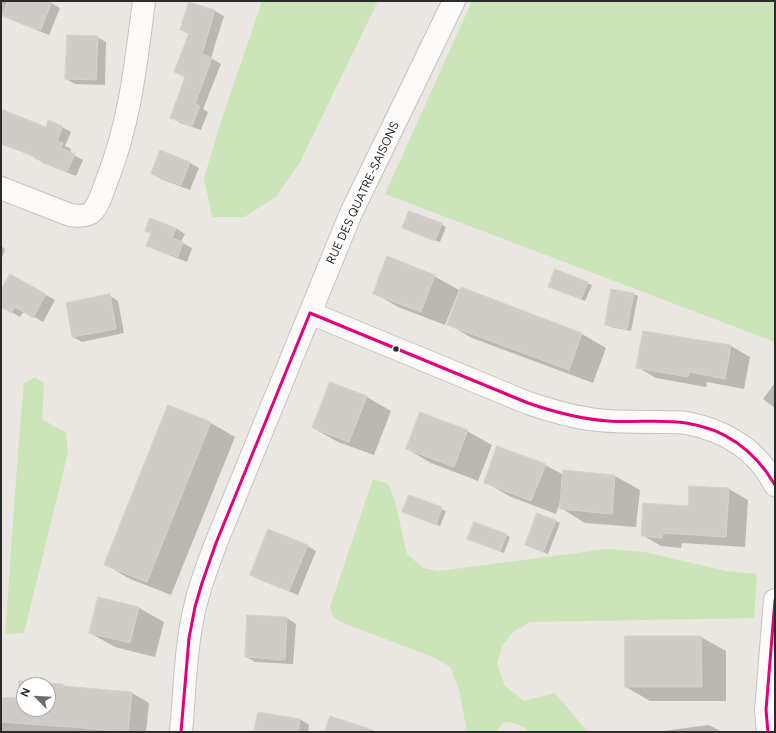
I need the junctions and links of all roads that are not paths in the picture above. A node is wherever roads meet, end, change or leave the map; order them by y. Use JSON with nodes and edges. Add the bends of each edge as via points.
{"nodes":[{"id":1,"x":144,"y":1,"type":"edge"},
{"id":2,"x":454,"y":1,"type":"edge"},
{"id":3,"x":1,"y":188,"type":"edge"},
{"id":4,"x":310,"y":313,"type":"junction"},
{"id":5,"x":775,"y":485,"type":"edge"},
{"id":6,"x":775,"y":600,"type":"edge"},
{"id":7,"x":181,"y":732,"type":"edge"},
{"id":8,"x":768,"y":732,"type":"edge"}],
"edges":[{"from":1,"to":3,"type":"street","via":[[130,106],[122,139],[100,199],[92,212],[82,216],[70,215]]},
{"from":2,"to":4,"type":"street","name":"RUE DES QUATRE-SAISONS","via":[[351,213]]},
{"from":4,"to":5,"type":"street","via":[[558,413],[591,419],[686,423],[709,429],[746,447],[759,459]]},
{"from":4,"to":7,"type":"street","name":"RUE DES QUATRE-SAISONS","via":[[202,579],[188,641]]},
{"from":6,"to":8,"type":"street","via":[[766,710]]}]}
